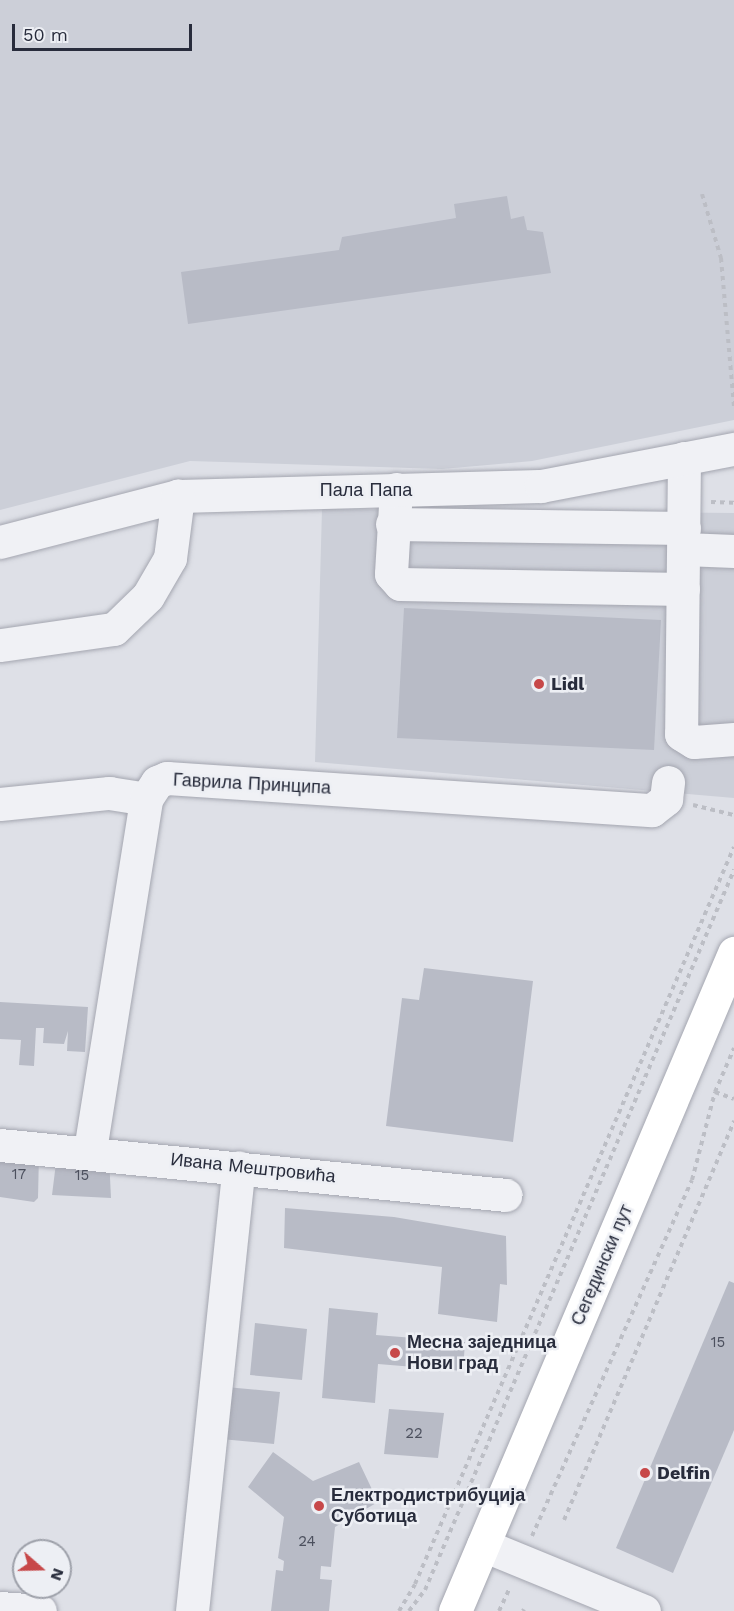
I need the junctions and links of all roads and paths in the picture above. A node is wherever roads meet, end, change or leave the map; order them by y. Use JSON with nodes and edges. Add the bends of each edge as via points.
{"nodes":[{"id":1,"x":702,"y":194,"type":"dead end"},
{"id":2,"x":734,"y":406,"type":"edge"},
{"id":3,"x":734,"y":449,"type":"edge"},
{"id":4,"x":684,"y":458,"type":"junction"},
{"id":5,"x":396,"y":489,"type":"junction"},
{"id":6,"x":178,"y":496,"type":"junction"},
{"id":7,"x":392,"y":524,"type":"junction"},
{"id":8,"x":684,"y":539,"type":"junction"},
{"id":9,"x":0,"y":542,"type":"edge"},
{"id":10,"x":734,"y":551,"type":"edge"},
{"id":11,"x":682,"y":589,"type":"junction"},
{"id":12,"x":1,"y":645,"type":"edge"},
{"id":13,"x":734,"y":739,"type":"edge"},
{"id":14,"x":667,"y":790,"type":"joint"},
{"id":15,"x":146,"y":799,"type":"junction"},
{"id":16,"x":0,"y":804,"type":"edge"},
{"id":17,"x":734,"y":815,"type":"edge"},
{"id":18,"x":734,"y":847,"type":"edge"},
{"id":19,"x":734,"y":870,"type":"edge"},
{"id":20,"x":734,"y":953,"type":"edge"},
{"id":21,"x":734,"y":1048,"type":"edge"},
{"id":22,"x":715,"y":1092,"type":"junction"},
{"id":23,"x":734,"y":1099,"type":"edge"},
{"id":24,"x":734,"y":1121,"type":"edge"},
{"id":25,"x":0,"y":1145,"type":"edge"},
{"id":26,"x":90,"y":1150,"type":"junction"},
{"id":27,"x":239,"y":1167,"type":"junction"},
{"id":28,"x":506,"y":1195,"type":"dead end"},
{"id":29,"x":564,"y":1520,"type":"dead end"},
{"id":30,"x":483,"y":1545,"type":"junction"},
{"id":31,"x":521,"y":1562,"type":"junction"},
{"id":32,"x":0,"y":1608,"type":"edge"},
{"id":33,"x":40,"y":1611,"type":"edge"},
{"id":34,"x":192,"y":1611,"type":"edge"},
{"id":35,"x":399,"y":1611,"type":"edge"},
{"id":36,"x":410,"y":1611,"type":"edge"},
{"id":37,"x":455,"y":1611,"type":"edge"},
{"id":38,"x":499,"y":1611,"type":"edge"},
{"id":39,"x":644,"y":1611,"type":"edge"}],
"edges":[{"from":1,"to":2,"type":"path","via":[[721,258]]},
{"from":3,"to":4,"type":"street","name":"Пала Папа"},
{"from":4,"to":5,"type":"street","name":"Пала Папа","via":[[541,486]]},
{"from":4,"to":8,"type":"street"},
{"from":5,"to":6,"type":"street","name":"Пала Папа"},
{"from":5,"to":7,"type":"street"},
{"from":6,"to":9,"type":"street","name":"Пала Папа"},
{"from":6,"to":12,"type":"street","via":[[170,558],[148,596],[114,629]]},
{"from":7,"to":8,"type":"street"},
{"from":7,"to":11,"type":"street","via":[[391,574],[412,587]]},
{"from":8,"to":10,"type":"street"},
{"from":8,"to":11,"type":"street"},
{"from":11,"to":13,"type":"street","via":[[681,734],[694,742]]},
{"from":14,"to":15,"type":"street","name":"Гаврила Принципа","via":[[652,810],[167,778]]},
{"from":14,"to":17,"type":"path"},
{"from":15,"to":16,"type":"street","via":[[109,793]]},
{"from":15,"to":26,"type":"street"},
{"from":18,"to":35,"type":"path","via":[[415,1584]]},
{"from":19,"to":36,"type":"path","via":[[425,1590]]},
{"from":20,"to":30,"type":"main road","name":"Сегедински пут"},
{"from":21,"to":22,"type":"path"},
{"from":22,"to":23,"type":"path"},
{"from":22,"to":31,"type":"path","via":[[692,1180]]},
{"from":24,"to":29,"type":"path"},
{"from":25,"to":26,"type":"street","name":"Ивана Мештровића"},
{"from":26,"to":27,"type":"street","name":"Ивана Мештровића"},
{"from":27,"to":28,"type":"street","name":"Ивана Мештровића"},
{"from":27,"to":34,"type":"street"},
{"from":30,"to":31,"type":"street"},
{"from":30,"to":37,"type":"main road","name":"Сегедински пут"},
{"from":31,"to":38,"type":"path"},
{"from":31,"to":39,"type":"street"},
{"from":32,"to":33,"type":"street"}]}
